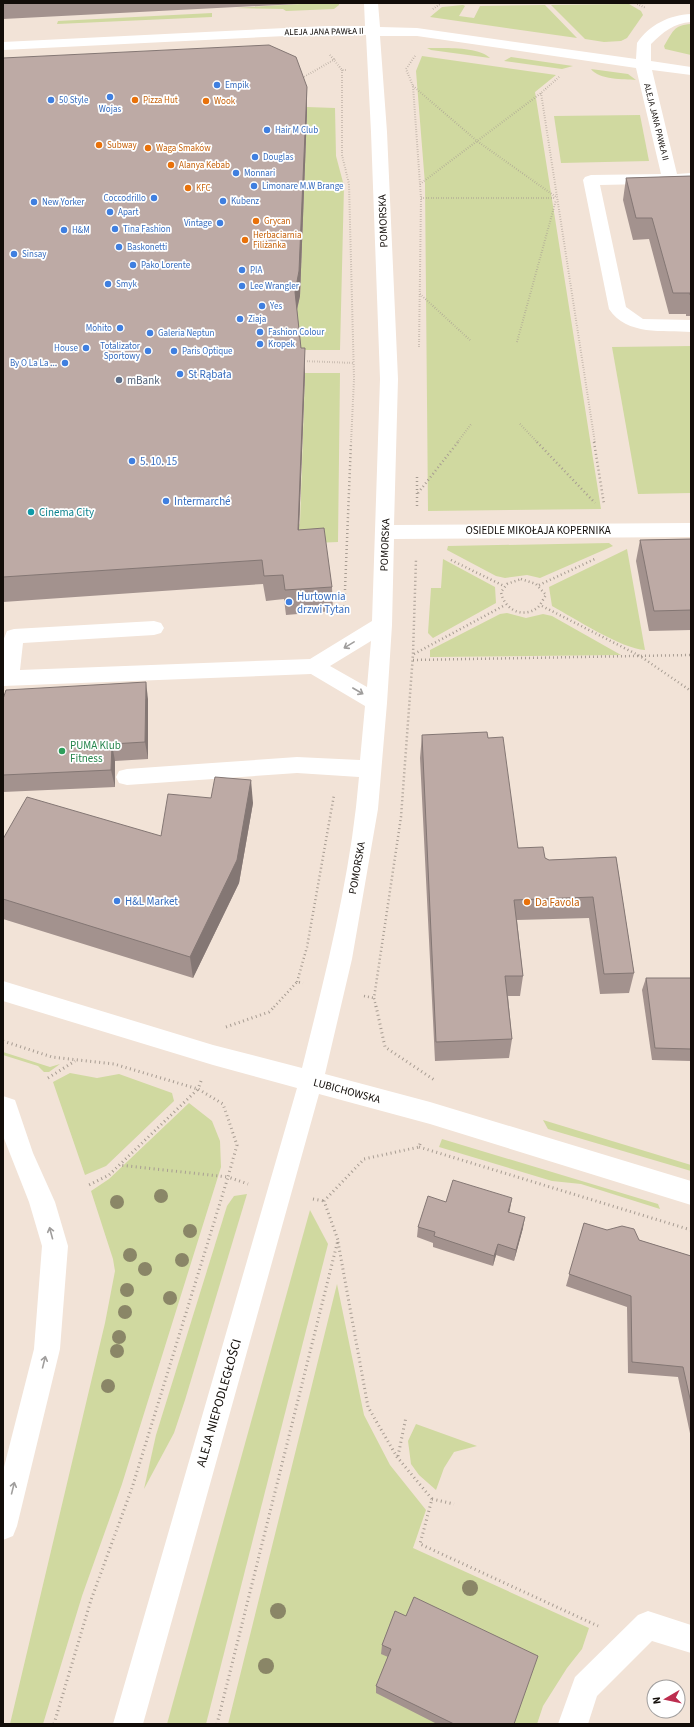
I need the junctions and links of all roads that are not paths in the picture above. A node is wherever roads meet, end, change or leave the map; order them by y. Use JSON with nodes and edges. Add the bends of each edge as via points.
{"nodes":[{"id":1,"x":371,"y":3,"type":"edge"},
{"id":2,"x":691,"y":18,"type":"edge"},
{"id":3,"x":373,"y":30,"type":"junction"},
{"id":4,"x":3,"y":46,"type":"edge"},
{"id":5,"x":643,"y":65,"type":"junction"},
{"id":6,"x":691,"y":71,"type":"edge"},
{"id":7,"x":691,"y":178,"type":"edge"},
{"id":8,"x":670,"y":179,"type":"junction"},
{"id":9,"x":691,"y":326,"type":"edge"},
{"id":10,"x":691,"y":530,"type":"edge"},
{"id":11,"x":385,"y":532,"type":"junction"},
{"id":12,"x":382,"y":625,"type":"junction"},
{"id":13,"x":154,"y":628,"type":"dead end"},
{"id":14,"x":314,"y":666,"type":"junction"},
{"id":15,"x":6,"y":677,"type":"edge"},
{"id":16,"x":377,"y":703,"type":"junction"},
{"id":17,"x":371,"y":769,"type":"junction"},
{"id":18,"x":127,"y":777,"type":"dead end"},
{"id":19,"x":3,"y":991,"type":"edge"},
{"id":20,"x":311,"y":1081,"type":"junction"},
{"id":21,"x":3,"y":1107,"type":"edge"},
{"id":22,"x":691,"y":1193,"type":"edge"},
{"id":23,"x":3,"y":1526,"type":"edge"},
{"id":24,"x":691,"y":1639,"type":"edge"},
{"id":25,"x":128,"y":1724,"type":"edge"},
{"id":26,"x":573,"y":1724,"type":"edge"}],
"edges":[{"from":1,"to":3,"type":"street","name":"POMORSKA"},
{"from":2,"to":5,"type":"street","via":[[681,18],[663,25],[644,43]]},
{"from":3,"to":4,"type":"street","name":"ALEJA JANA PAWŁA II"},
{"from":3,"to":5,"type":"street","name":"ALEJA JANA PAWŁA II","via":[[433,34]]},
{"from":3,"to":11,"type":"street","name":"POMORSKA","via":[[389,379]]},
{"from":5,"to":6,"type":"street","name":"ALEJA JANA PAWŁA II"},
{"from":5,"to":8,"type":"street","name":"ALEJA JANA PAWŁA II"},
{"from":7,"to":8,"type":"street"},
{"from":8,"to":9,"type":"street","via":[[591,180],[618,309],[639,324]]},
{"from":10,"to":11,"type":"street","name":"OSIEDLE MIKOŁAJA KOPERNIKA","via":[[417,537]]},
{"from":11,"to":12,"type":"street","name":"POMORSKA"},
{"from":12,"to":14,"type":"street","one_way":true},
{"from":12,"to":16,"type":"street","name":"POMORSKA"},
{"from":13,"to":15,"type":"street","via":[[14,636]]},
{"from":14,"to":15,"type":"street"},
{"from":14,"to":16,"type":"street","one_way":true},
{"from":16,"to":17,"type":"street","name":"POMORSKA"},
{"from":17,"to":18,"type":"street","via":[[297,765]]},
{"from":17,"to":20,"type":"street","name":"POMORSKA","via":[[367,809],[341,959]]},
{"from":19,"to":20,"type":"street","name":"LUBICHOWSKA","via":[[206,1053]]},
{"from":20,"to":22,"type":"street","name":"LUBICHOWSKA","via":[[430,1113]]},
{"from":20,"to":25,"type":"street","name":"ALEJA NIEPODLEGŁOŚCI"},
{"from":23,"to":21,"type":"street","one_way":true,"via":[[47,1349],[55,1246],[42,1202],[21,1153],[6,1108]]},
{"from":24,"to":26,"type":"street","via":[[648,1625],[585,1687]]}]}
